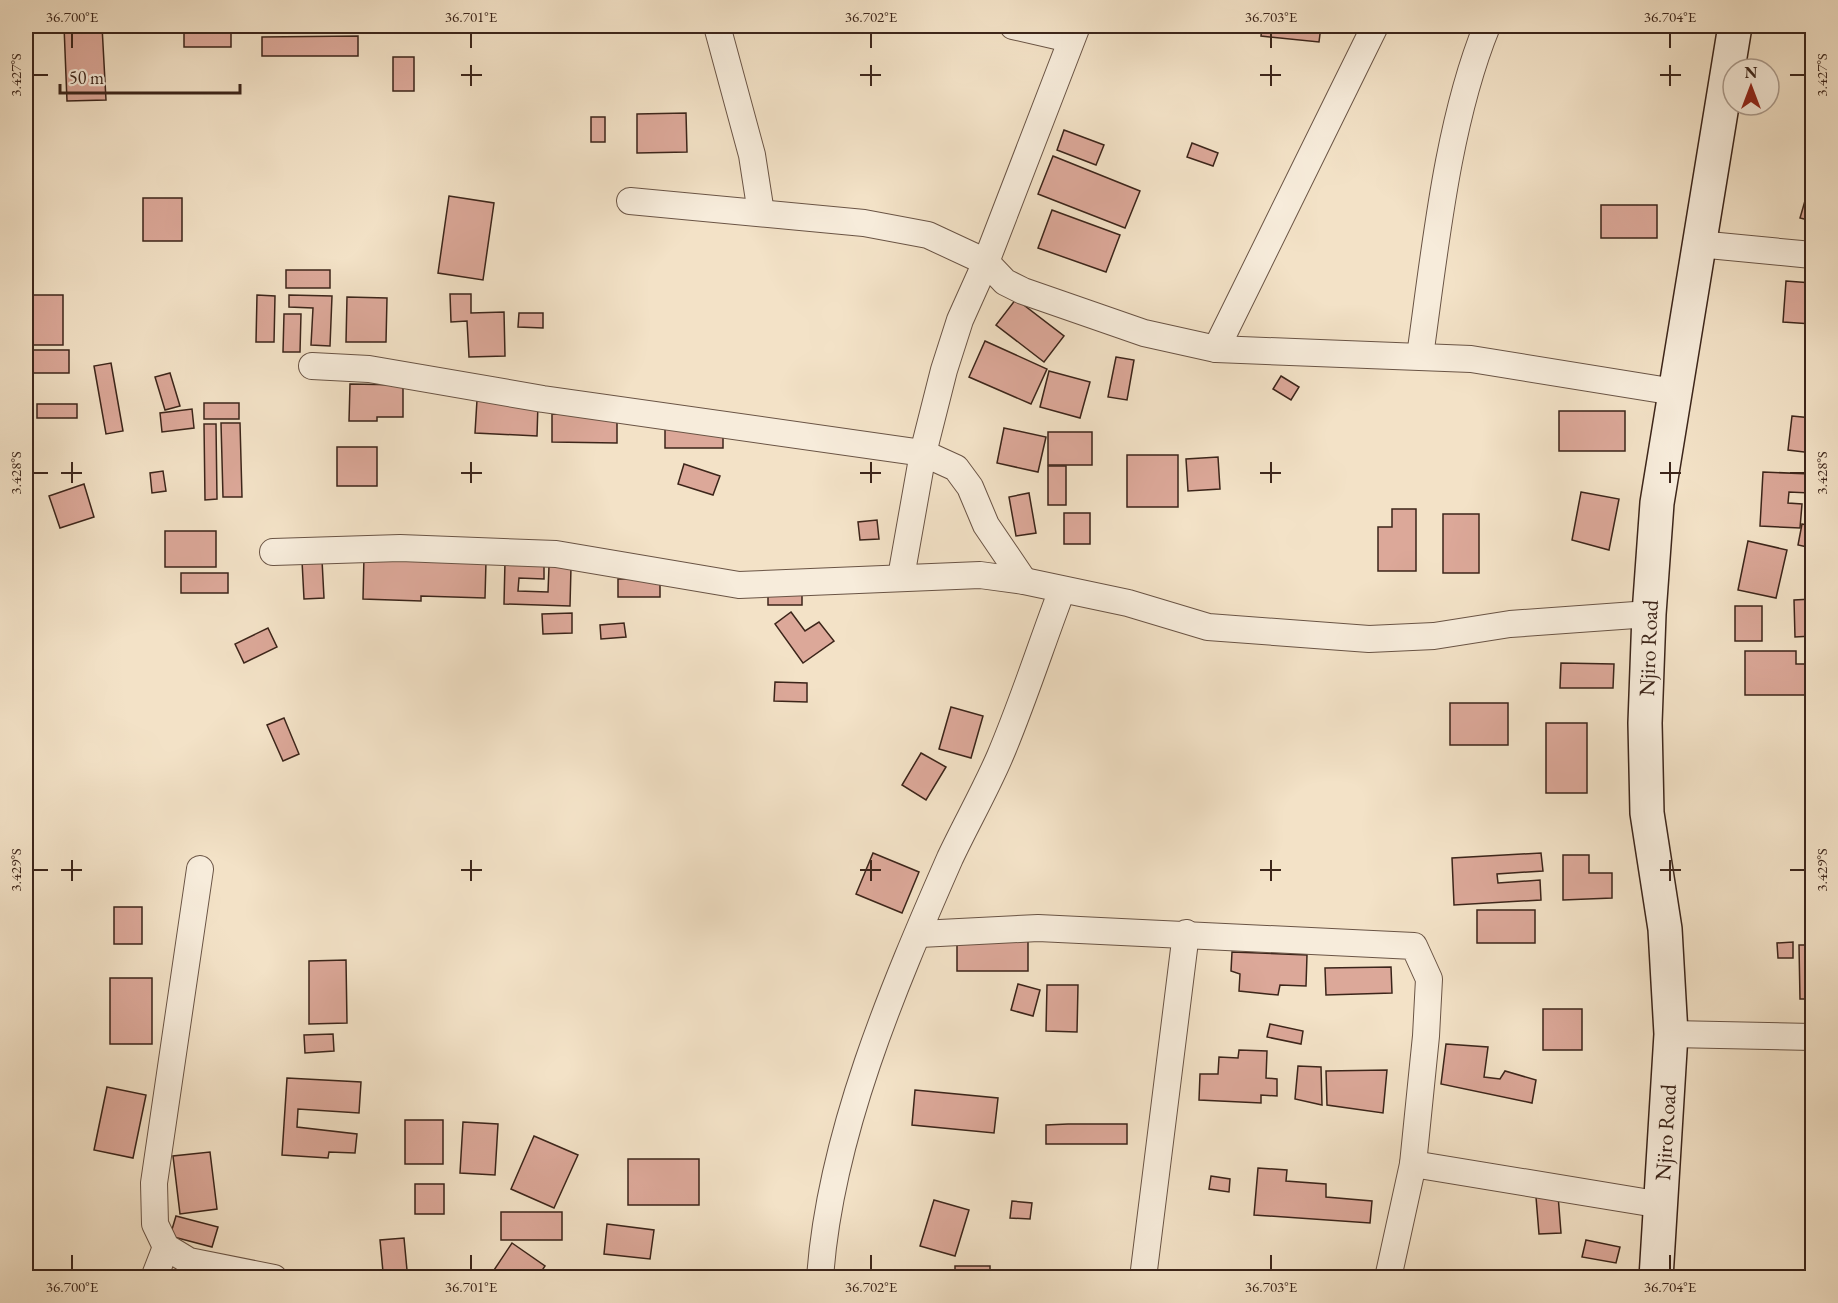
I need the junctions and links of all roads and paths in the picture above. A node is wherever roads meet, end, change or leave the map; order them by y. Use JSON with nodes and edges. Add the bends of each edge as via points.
{"nodes":[{"id":1,"x":717,"y":26,"type":"edge"},
{"id":2,"x":1012,"y":26,"type":"edge"},
{"id":3,"x":1375,"y":26,"type":"edge"},
{"id":4,"x":1487,"y":26,"type":"edge"},
{"id":5,"x":1735,"y":26,"type":"edge"},
{"id":6,"x":1073,"y":32,"type":"edge"},
{"id":7,"x":630,"y":201,"type":"dead end"},
{"id":8,"x":761,"y":213,"type":"junction"},
{"id":9,"x":1698,"y":244,"type":"junction"},
{"id":10,"x":1812,"y":255,"type":"edge"},
{"id":11,"x":986,"y":262,"type":"junction"},
{"id":12,"x":1216,"y":349,"type":"junction"},
{"id":13,"x":1420,"y":356,"type":"junction"},
{"id":14,"x":312,"y":366,"type":"dead end"},
{"id":15,"x":1675,"y":393,"type":"junction"},
{"id":16,"x":923,"y":453,"type":"junction"},
{"id":17,"x":273,"y":552,"type":"dead end"},
{"id":18,"x":901,"y":577,"type":"junction"},
{"id":19,"x":1024,"y":581,"type":"junction"},
{"id":20,"x":1062,"y":590,"type":"junction"},
{"id":21,"x":1649,"y":614,"type":"junction"},
{"id":22,"x":200,"y":869,"type":"dead end"},
{"id":23,"x":1186,"y":933,"type":"junction"},
{"id":24,"x":920,"y":934,"type":"junction"},
{"id":25,"x":1671,"y":1034,"type":"junction"},
{"id":26,"x":1812,"y":1037,"type":"edge"},
{"id":27,"x":1413,"y":1164,"type":"junction"},
{"id":28,"x":1662,"y":1205,"type":"junction"},
{"id":29,"x":166,"y":1247,"type":"junction"},
{"id":30,"x":1812,"y":1273,"type":"edge"},
{"id":31,"x":154,"y":1278,"type":"edge"},
{"id":32,"x":274,"y":1278,"type":"edge"},
{"id":33,"x":820,"y":1278,"type":"edge"},
{"id":34,"x":1143,"y":1278,"type":"edge"},
{"id":35,"x":1388,"y":1278,"type":"edge"},
{"id":36,"x":1656,"y":1278,"type":"edge"},
{"id":37,"x":1803,"y":1278,"type":"edge"}],
"edges":[{"from":1,"to":8,"type":"street","via":[[752,156]]},
{"from":2,"to":6,"type":"street"},
{"from":3,"to":12,"type":"street"},
{"from":4,"to":13,"type":"street","via":[[1472,70],[1443,196]]},
{"from":5,"to":9,"type":"street","name":"Njiro Road"},
{"from":6,"to":11,"type":"street"},
{"from":7,"to":8,"type":"street"},
{"from":8,"to":11,"type":"street","via":[[864,223],[928,235]]},
{"from":9,"to":10,"type":"street"},
{"from":9,"to":15,"type":"street","name":"Njiro Road"},
{"from":11,"to":12,"type":"street","via":[[1005,282],[1023,291],[1144,333]]},
{"from":11,"to":16,"type":"street","via":[[956,330]]},
{"from":12,"to":13,"type":"street"},
{"from":13,"to":15,"type":"street","via":[[1529,367]]},
{"from":14,"to":16,"type":"street","via":[[369,369],[543,399]]},
{"from":15,"to":21,"type":"street","name":"Njiro Road","via":[[1657,503]]},
{"from":16,"to":18,"type":"street"},
{"from":16,"to":19,"type":"street","via":[[956,468],[970,487],[986,525]]},
{"from":17,"to":18,"type":"street","via":[[400,548],[556,554],[739,585]]},
{"from":18,"to":19,"type":"street","via":[[980,575]]},
{"from":19,"to":20,"type":"street"},
{"from":20,"to":21,"type":"street","via":[[1128,603],[1208,627],[1369,639]]},
{"from":20,"to":24,"type":"street","via":[[1000,756],[950,858]]},
{"from":21,"to":25,"type":"street","name":"Njiro Road","via":[[1647,813],[1665,929]]},
{"from":22,"to":29,"type":"street","via":[[154,1184],[155,1224]]},
{"from":23,"to":24,"type":"street","via":[[1038,928]]},
{"from":23,"to":27,"type":"street","via":[[1414,946],[1429,979]]},
{"from":23,"to":34,"type":"street"},
{"from":24,"to":33,"type":"street","via":[[888,1006],[836,1168]]},
{"from":25,"to":26,"type":"street"},
{"from":25,"to":28,"type":"street","name":"Njiro Road"},
{"from":27,"to":28,"type":"street"},
{"from":27,"to":35,"type":"street"},
{"from":28,"to":36,"type":"street","name":"Njiro Road"},
{"from":29,"to":31,"type":"street"},
{"from":29,"to":32,"type":"street","via":[[189,1261]]},
{"from":30,"to":37,"type":"path"}]}
